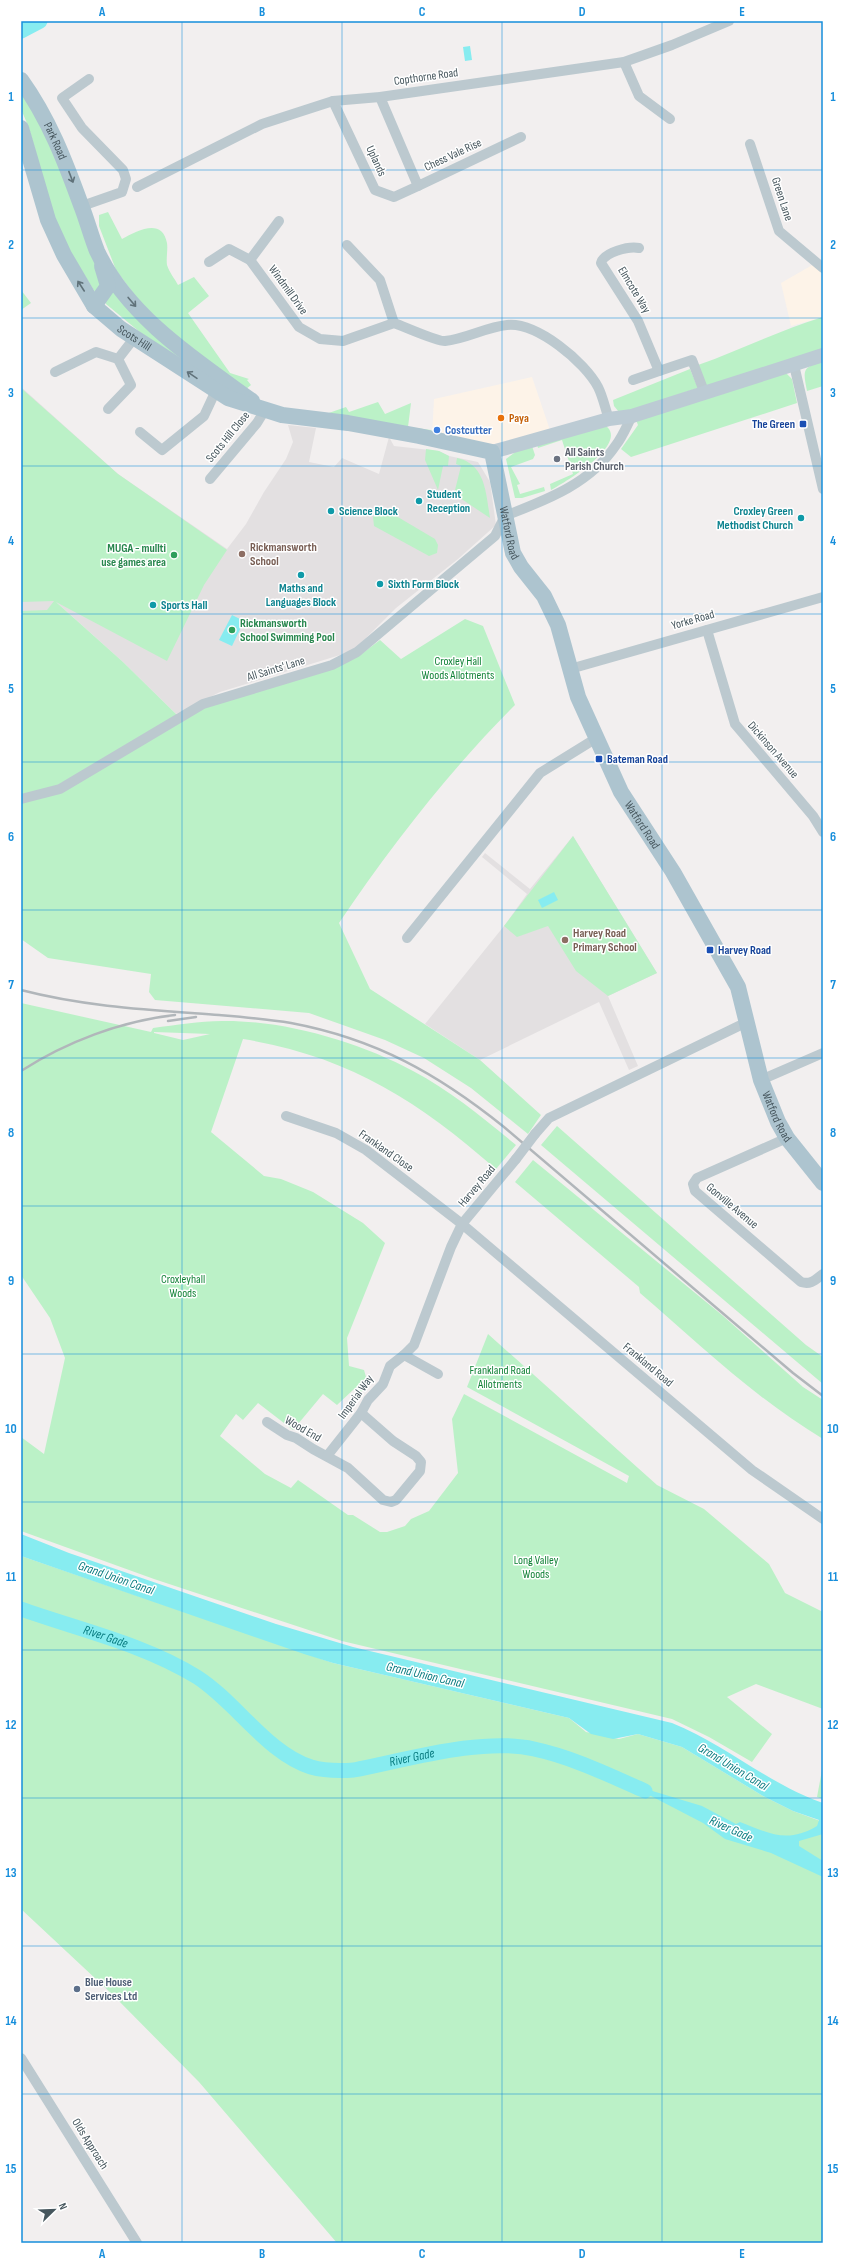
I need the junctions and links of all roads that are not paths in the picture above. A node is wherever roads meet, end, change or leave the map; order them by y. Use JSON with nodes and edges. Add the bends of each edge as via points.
{"nodes":[{"id":1,"x":729,"y":21,"type":"edge"},
{"id":2,"x":624,"y":62,"type":"junction"},
{"id":3,"x":89,"y":79,"type":"dead end"},
{"id":4,"x":21,"y":80,"type":"edge"},
{"id":5,"x":380,"y":97,"type":"junction"},
{"id":6,"x":333,"y":101,"type":"junction"},
{"id":7,"x":670,"y":119,"type":"dead end"},
{"id":8,"x":21,"y":128,"type":"edge"},
{"id":9,"x":521,"y":137,"type":"dead end"},
{"id":10,"x":750,"y":144,"type":"dead end"},
{"id":11,"x":418,"y":186,"type":"junction"},
{"id":12,"x":137,"y":187,"type":"dead end"},
{"id":13,"x":82,"y":206,"type":"junction"},
{"id":14,"x":279,"y":221,"type":"dead end"},
{"id":15,"x":347,"y":245,"type":"dead end"},
{"id":16,"x":639,"y":248,"type":"dead end"},
{"id":17,"x":98,"y":251,"type":"junction"},
{"id":18,"x":250,"y":260,"type":"junction"},
{"id":19,"x":209,"y":262,"type":"dead end"},
{"id":20,"x":823,"y":268,"type":"edge"},
{"id":21,"x":94,"y":306,"type":"junction"},
{"id":22,"x":394,"y":323,"type":"junction"},
{"id":23,"x":135,"y":337,"type":"junction"},
{"id":24,"x":823,"y":355,"type":"edge"},
{"id":25,"x":118,"y":360,"type":"junction"},
{"id":26,"x":794,"y":365,"type":"junction"},
{"id":27,"x":659,"y":371,"type":"junction"},
{"id":28,"x":55,"y":372,"type":"dead end"},
{"id":29,"x":633,"y":380,"type":"dead end"},
{"id":30,"x":219,"y":385,"type":"junction"},
{"id":31,"x":705,"y":394,"type":"junction"},
{"id":32,"x":108,"y":409,"type":"dead end"},
{"id":33,"x":264,"y":410,"type":"junction"},
{"id":34,"x":632,"y":416,"type":"junction"},
{"id":35,"x":609,"y":419,"type":"junction"},
{"id":36,"x":140,"y":432,"type":"dead end"},
{"id":37,"x":492,"y":452,"type":"junction"},
{"id":38,"x":210,"y":479,"type":"dead end"},
{"id":39,"x":823,"y":489,"type":"edge"},
{"id":40,"x":505,"y":516,"type":"junction"},
{"id":41,"x":823,"y":597,"type":"edge"},
{"id":42,"x":707,"y":630,"type":"junction"},
{"id":43,"x":570,"y":669,"type":"junction"},
{"id":44,"x":595,"y":739,"type":"junction"},
{"id":45,"x":21,"y":799,"type":"edge"},
{"id":46,"x":823,"y":832,"type":"edge"},
{"id":47,"x":407,"y":938,"type":"dead end"},
{"id":48,"x":747,"y":1022,"type":"junction"},
{"id":49,"x":823,"y":1053,"type":"edge"},
{"id":50,"x":761,"y":1080,"type":"junction"},
{"id":51,"x":286,"y":1116,"type":"dead end"},
{"id":52,"x":786,"y":1138,"type":"junction"},
{"id":53,"x":823,"y":1183,"type":"edge"},
{"id":54,"x":462,"y":1224,"type":"junction"},
{"id":55,"x":823,"y":1274,"type":"edge"},
{"id":56,"x":404,"y":1355,"type":"junction"},
{"id":57,"x":438,"y":1374,"type":"dead end"},
{"id":58,"x":362,"y":1413,"type":"junction"},
{"id":59,"x":267,"y":1422,"type":"dead end"},
{"id":60,"x":327,"y":1456,"type":"junction"},
{"id":61,"x":823,"y":1519,"type":"edge"},
{"id":62,"x":21,"y":2058,"type":"edge"},
{"id":63,"x":136,"y":2243,"type":"edge"}],
"edges":[{"from":1,"to":2,"type":"street","name":"Copthorne Road"},
{"from":2,"to":5,"type":"street","name":"Copthorne Road"},
{"from":2,"to":7,"type":"street","via":[[639,96]]},
{"from":3,"to":13,"type":"street","via":[[62,98],[82,128],[123,170],[126,179],[122,192]]},
{"from":4,"to":13,"type":"main road","name":"Park Road","one_way":true,"via":[[48,123]]},
{"from":5,"to":6,"type":"street","name":"Copthorne Road"},
{"from":5,"to":11,"type":"street","name":"Chess Vale Rise"},
{"from":6,"to":11,"type":"street","name":"Uplands","via":[[375,190],[394,197]]},
{"from":6,"to":12,"type":"street","name":"Copthorne Road","via":[[262,124]]},
{"from":21,"to":8,"type":"main road","name":"Scots Hill","one_way":true,"via":[[71,270],[48,220]]},
{"from":9,"to":11,"type":"street","name":"Chess Vale Rise"},
{"from":10,"to":20,"type":"street","name":"Green Lane","via":[[779,230]]},
{"from":13,"to":17,"type":"main road","name":"Scots Hill"},
{"from":14,"to":18,"type":"street"},
{"from":15,"to":22,"type":"street","via":[[380,280]]},
{"from":16,"to":27,"type":"street","name":"Elmcote Way","via":[[626,248],[607,256],[601,263],[635,316]]},
{"from":17,"to":21,"type":"main road","via":[[108,286]]},
{"from":17,"to":30,"type":"main road","name":"Scots Hill","one_way":true,"via":[[140,311]]},
{"from":18,"to":19,"type":"street","name":"Windmill Drive","via":[[229,249]]},
{"from":18,"to":22,"type":"street","name":"Windmill Drive","via":[[299,327],[320,339],[343,341]]},
{"from":21,"to":23,"type":"main road","name":"Scots Hill","via":[[121,329]]},
{"from":22,"to":35,"type":"street","via":[[444,342],[510,324],[529,329],[553,342],[580,362],[598,387]]},
{"from":23,"to":25,"type":"street"},
{"from":30,"to":23,"type":"main road","name":"Scots Hill","one_way":true},
{"from":24,"to":26,"type":"street"},
{"from":25,"to":28,"type":"street","via":[[96,352]]},
{"from":25,"to":32,"type":"street","via":[[131,385]]},
{"from":26,"to":31,"type":"street"},
{"from":26,"to":39,"type":"street"},
{"from":27,"to":29,"type":"street"},
{"from":27,"to":31,"type":"street","via":[[692,360]]},
{"from":30,"to":33,"type":"main road","name":"Scots Hill","via":[[228,398]]},
{"from":30,"to":36,"type":"street","via":[[204,416],[162,450]]},
{"from":31,"to":34,"type":"street"},
{"from":33,"to":37,"type":"main road","name":"Scots Hill","via":[[420,436]]},
{"from":33,"to":38,"type":"street","name":"Scots Hill Close","via":[[257,423]]},
{"from":34,"to":35,"type":"street"},
{"from":34,"to":40,"type":"street","via":[[616,445],[588,475],[556,496]]},
{"from":35,"to":37,"type":"street"},
{"from":37,"to":40,"type":"main road","name":"Watford Road"},
{"from":40,"to":43,"type":"main road","name":"Watford Road","via":[[513,552],[546,602],[558,626]]},
{"from":40,"to":45,"type":"street","name":"All Saints' Lane","via":[[495,536],[358,652],[332,666],[203,704],[60,789]]},
{"from":41,"to":42,"type":"street","name":"Yorke Road"},
{"from":42,"to":43,"type":"street","name":"Yorke Road"},
{"from":42,"to":46,"type":"street","name":"Dickinson Avenue","via":[[735,724],[814,816]]},
{"from":43,"to":44,"type":"main road","name":"Watford Road"},
{"from":44,"to":47,"type":"street","via":[[540,773]]},
{"from":44,"to":48,"type":"main road","name":"Watford Road","via":[[621,792],[673,872],[732,976],[741,995]]},
{"from":48,"to":50,"type":"main road","name":"Watford Road"},
{"from":48,"to":54,"type":"street","name":"Harvey Road","bridge":true,"via":[[549,1118]]},
{"from":49,"to":50,"type":"street"},
{"from":50,"to":52,"type":"main road","name":"Watford Road"},
{"from":51,"to":54,"type":"street","name":"Frankland Close","via":[[336,1133],[366,1150]]},
{"from":52,"to":53,"type":"main road","name":"Watford Road"},
{"from":52,"to":55,"type":"street","name":"Gonville Avenue","via":[[697,1178],[693,1184],[695,1191],[801,1282],[808,1284]]},
{"from":54,"to":56,"type":"street","name":"Harvey Road","via":[[414,1345]]},
{"from":54,"to":61,"type":"street","name":"Frankland Road","via":[[752,1470]]},
{"from":56,"to":57,"type":"street"},
{"from":56,"to":58,"type":"street","name":"Imperial Way","via":[[390,1366],[383,1384],[368,1400]]},
{"from":58,"to":60,"type":"street","name":"Imperial Way"},
{"from":58,"to":60,"type":"street","name":"Wood End","via":[[416,1456],[421,1465],[418,1474],[396,1500],[388,1502],[348,1468]]},
{"from":59,"to":60,"type":"street","name":"Wood End"},
{"from":62,"to":63,"type":"street","name":"Olds Approach"}]}
